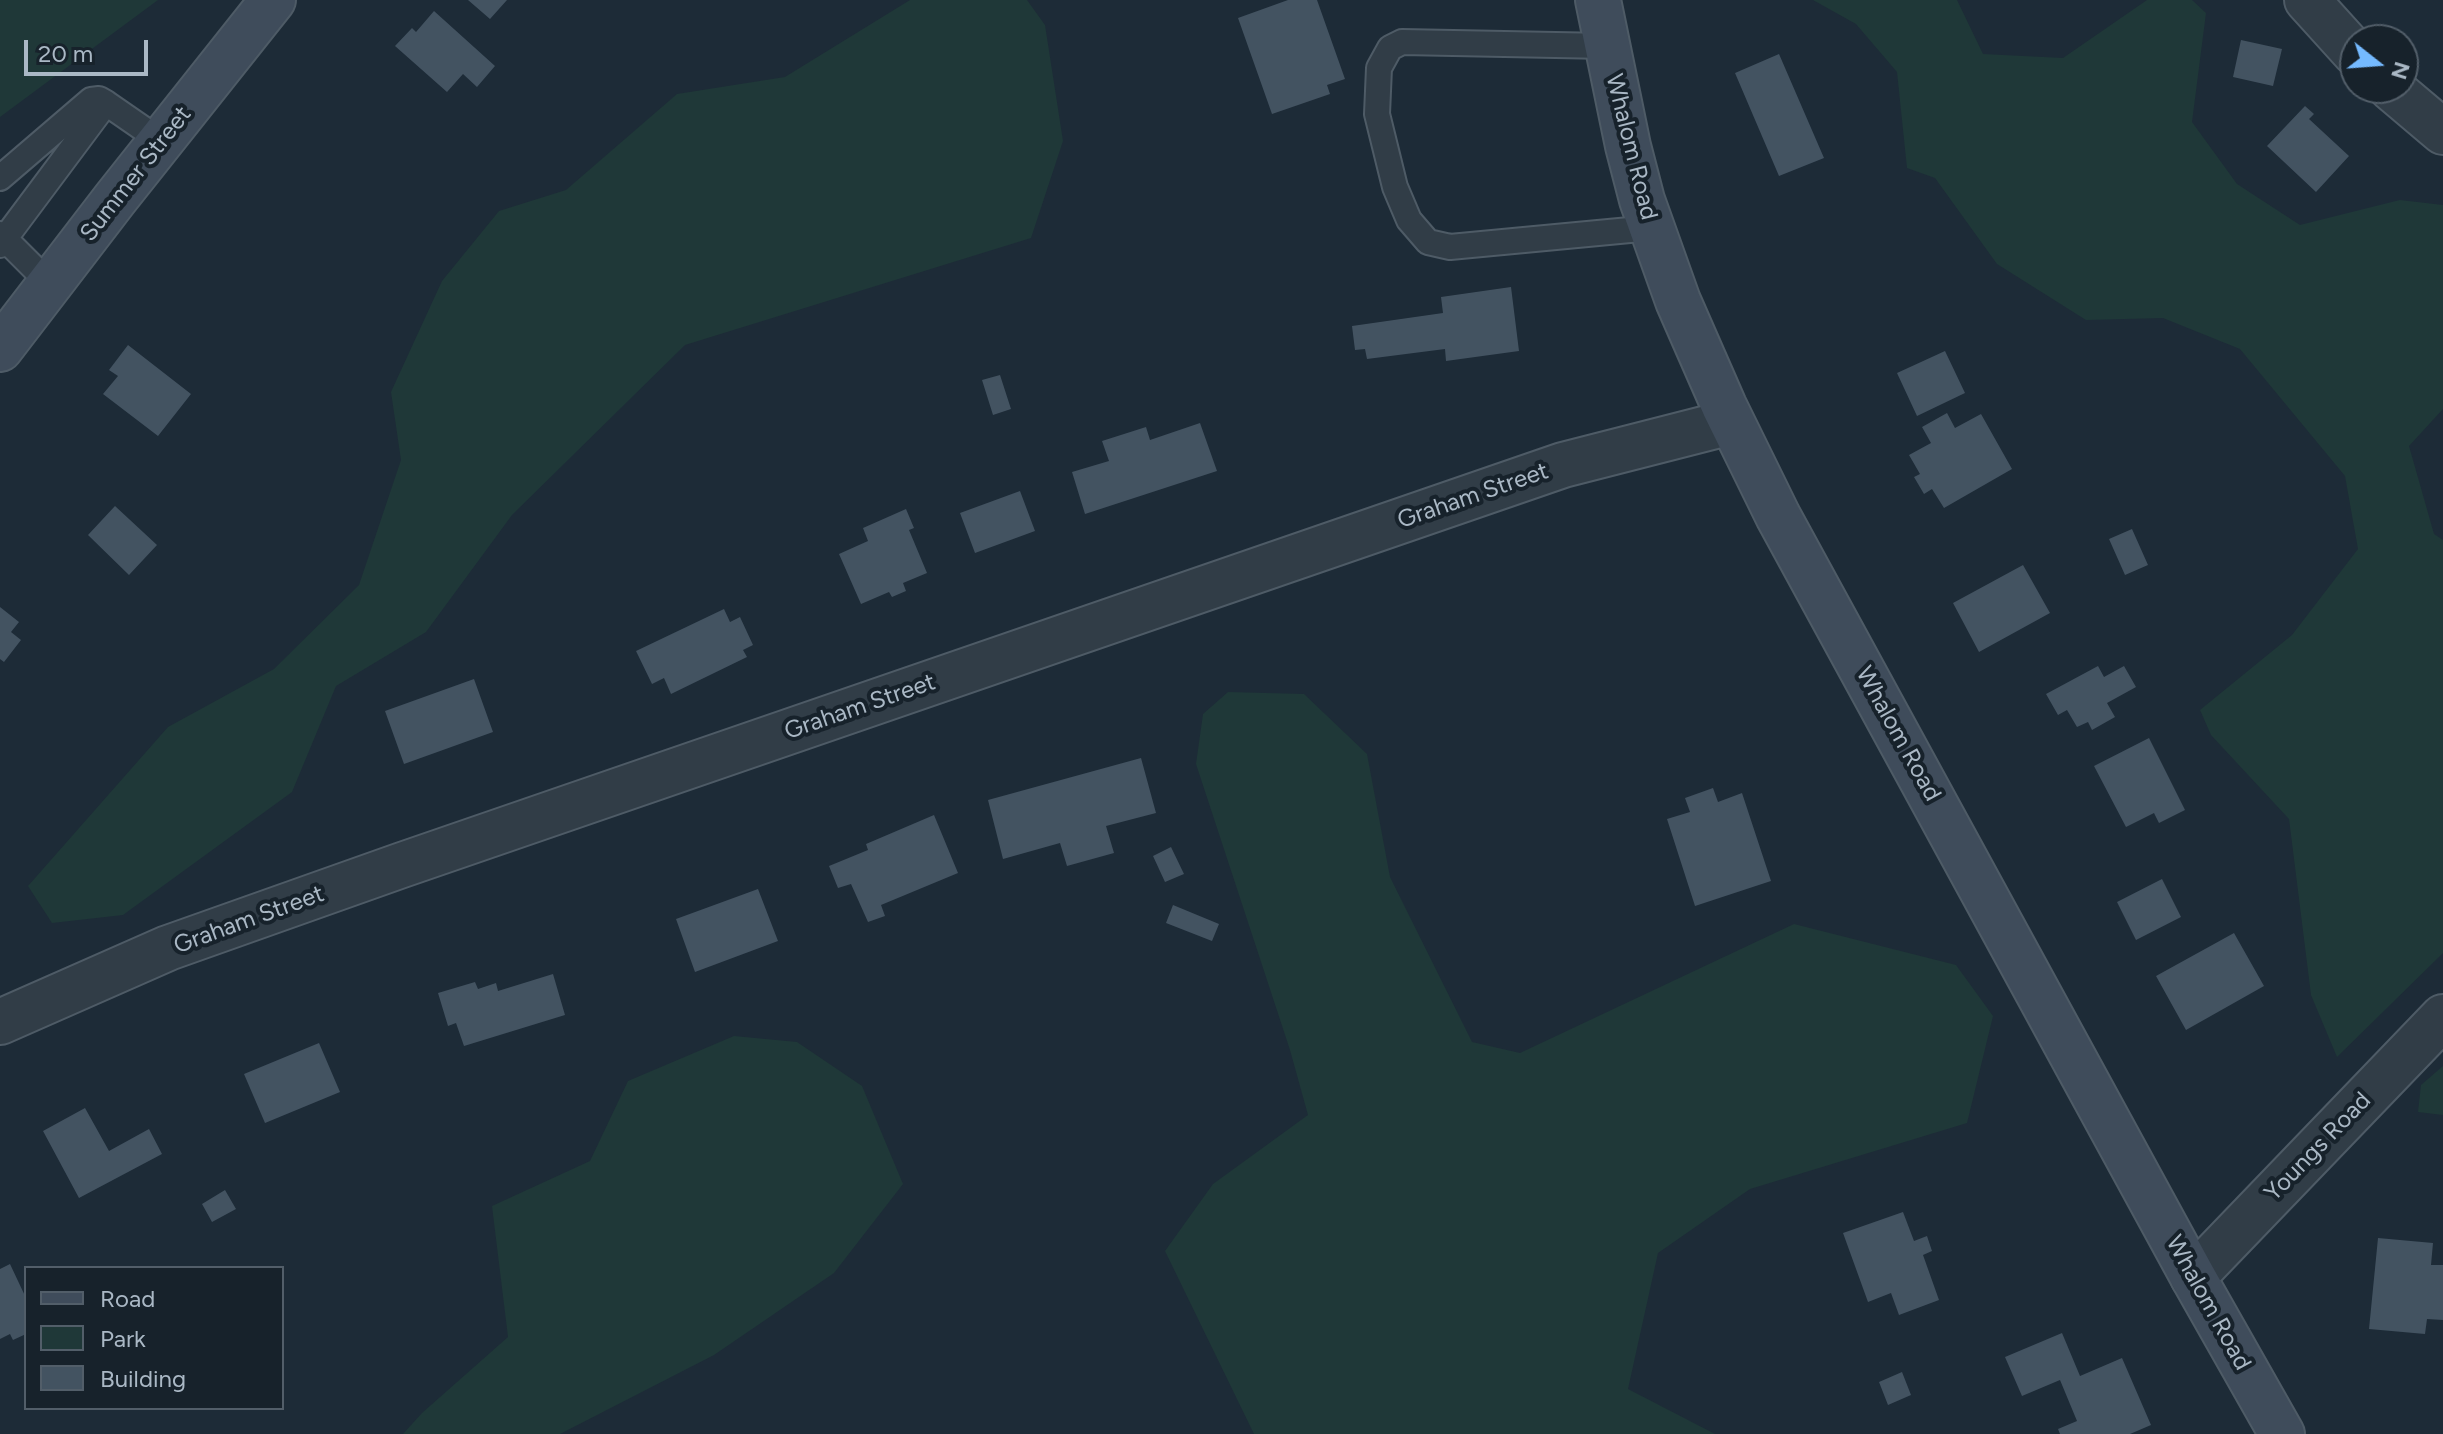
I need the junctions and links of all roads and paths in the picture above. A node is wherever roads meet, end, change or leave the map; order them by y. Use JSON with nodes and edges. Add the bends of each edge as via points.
{"nodes":[{"id":1,"x":273,"y":0,"type":"edge"},
{"id":2,"x":1598,"y":0,"type":"edge"},
{"id":3,"x":2307,"y":0,"type":"edge"},
{"id":4,"x":2339,"y":35,"type":"edge"},
{"id":5,"x":1607,"y":46,"type":"junction"},
{"id":6,"x":106,"y":103,"type":"junction"},
{"id":7,"x":2410,"y":104,"type":"edge"},
{"id":8,"x":2443,"y":132,"type":"edge"},
{"id":9,"x":161,"y":141,"type":"junction"},
{"id":10,"x":0,"y":178,"type":"edge"},
{"id":11,"x":1651,"y":228,"type":"junction"},
{"id":12,"x":1,"y":240,"type":"edge"},
{"id":13,"x":50,"y":284,"type":"junction"},
{"id":14,"x":0,"y":349,"type":"edge"},
{"id":15,"x":1731,"y":422,"type":"junction"},
{"id":16,"x":2443,"y":1017,"type":"edge"},
{"id":17,"x":0,"y":1022,"type":"edge"},
{"id":18,"x":2193,"y":1277,"type":"junction"},
{"id":19,"x":2282,"y":1434,"type":"edge"}],
"edges":[{"from":1,"to":9,"type":"main road","name":"Summer Street"},
{"from":2,"to":5,"type":"main road","name":"Whalom Road"},
{"from":3,"to":4,"type":"street"},
{"from":5,"to":11,"type":"main road","name":"Whalom Road"},
{"from":5,"to":11,"type":"lane","via":[[1402,42],[1390,48],[1379,68],[1377,114],[1384,143],[1409,220],[1428,242],[1450,247]]},
{"from":6,"to":9,"type":"lane"},
{"from":6,"to":10,"type":"lane","via":[[91,100]]},
{"from":6,"to":12,"type":"lane"},
{"from":7,"to":8,"type":"street"},
{"from":9,"to":13,"type":"main road","name":"Summer Street"},
{"from":11,"to":15,"type":"main road","name":"Whalom Road"},
{"from":12,"to":13,"type":"lane"},
{"from":13,"to":14,"type":"main road","name":"Summer Street"},
{"from":15,"to":17,"type":"street","name":"Graham Street","via":[[1563,465],[462,845],[168,948]]},
{"from":15,"to":18,"type":"main road","name":"Whalom Road"},
{"from":16,"to":18,"type":"street","name":"Youngs Road"},
{"from":18,"to":19,"type":"main road","name":"Whalom Road"}]}
